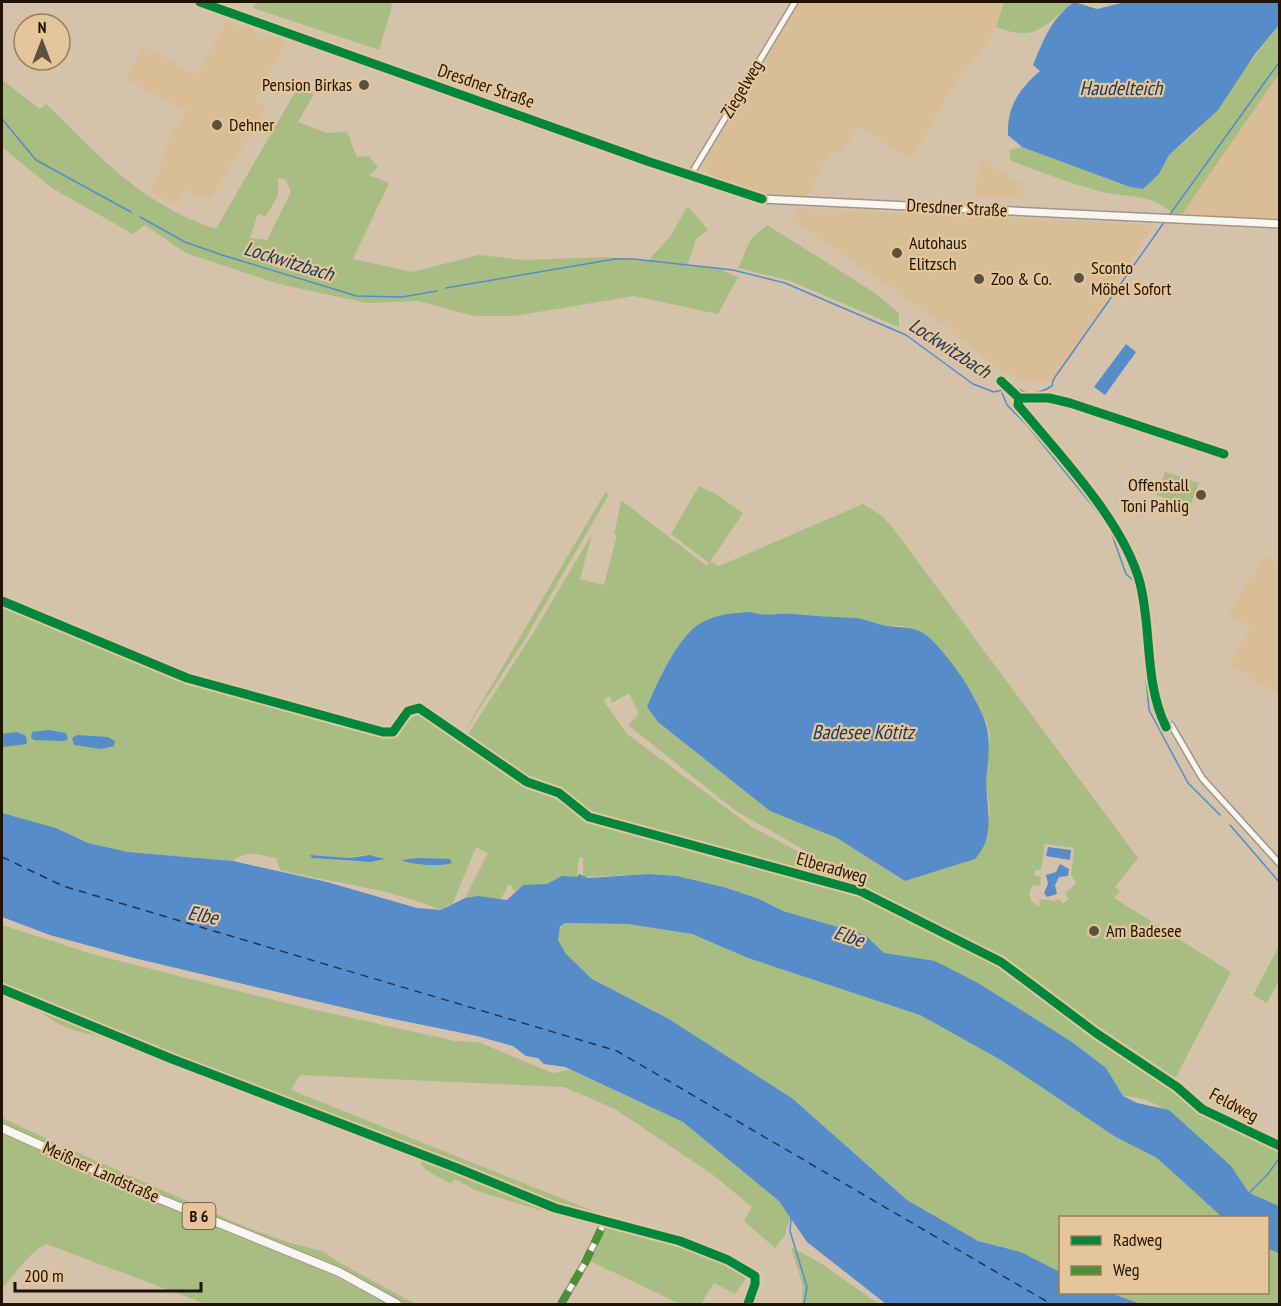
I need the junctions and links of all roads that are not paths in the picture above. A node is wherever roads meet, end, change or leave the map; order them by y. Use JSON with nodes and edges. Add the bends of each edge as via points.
{"nodes":[{"id":1,"x":200,"y":2,"type":"edge"},
{"id":2,"x":795,"y":2,"type":"edge"},
{"id":3,"x":690,"y":177,"type":"junction"},
{"id":4,"x":1280,"y":224,"type":"edge"},
{"id":5,"x":1171,"y":725,"type":"dead end"},
{"id":6,"x":1280,"y":864,"type":"edge"},
{"id":7,"x":1177,"y":1088,"type":"dead end"},
{"id":8,"x":2,"y":1128,"type":"edge"},
{"id":9,"x":1280,"y":1146,"type":"edge"},
{"id":10,"x":605,"y":1221,"type":"dead end"},
{"id":11,"x":755,"y":1276,"type":"dead end"},
{"id":12,"x":396,"y":1305,"type":"edge"},
{"id":13,"x":561,"y":1305,"type":"edge"},
{"id":14,"x":748,"y":1305,"type":"edge"}],
"edges":[{"from":1,"to":3,"type":"main road","name":"Dresdner Straße"},
{"from":2,"to":3,"type":"street","name":"Ziegelweg"},
{"from":3,"to":4,"type":"main road","name":"Dresdner Straße","via":[[762,199]]},
{"from":5,"to":6,"type":"street","via":[[1195,770]]},
{"from":7,"to":9,"type":"street","name":"Feldweg","via":[[1218,1119]]},
{"from":8,"to":12,"type":"main road","name":"Meißner Landstraße","number":"B 6","via":[[169,1203],[339,1272]]},
{"from":10,"to":13,"type":"street"},
{"from":11,"to":14,"type":"street"}]}
